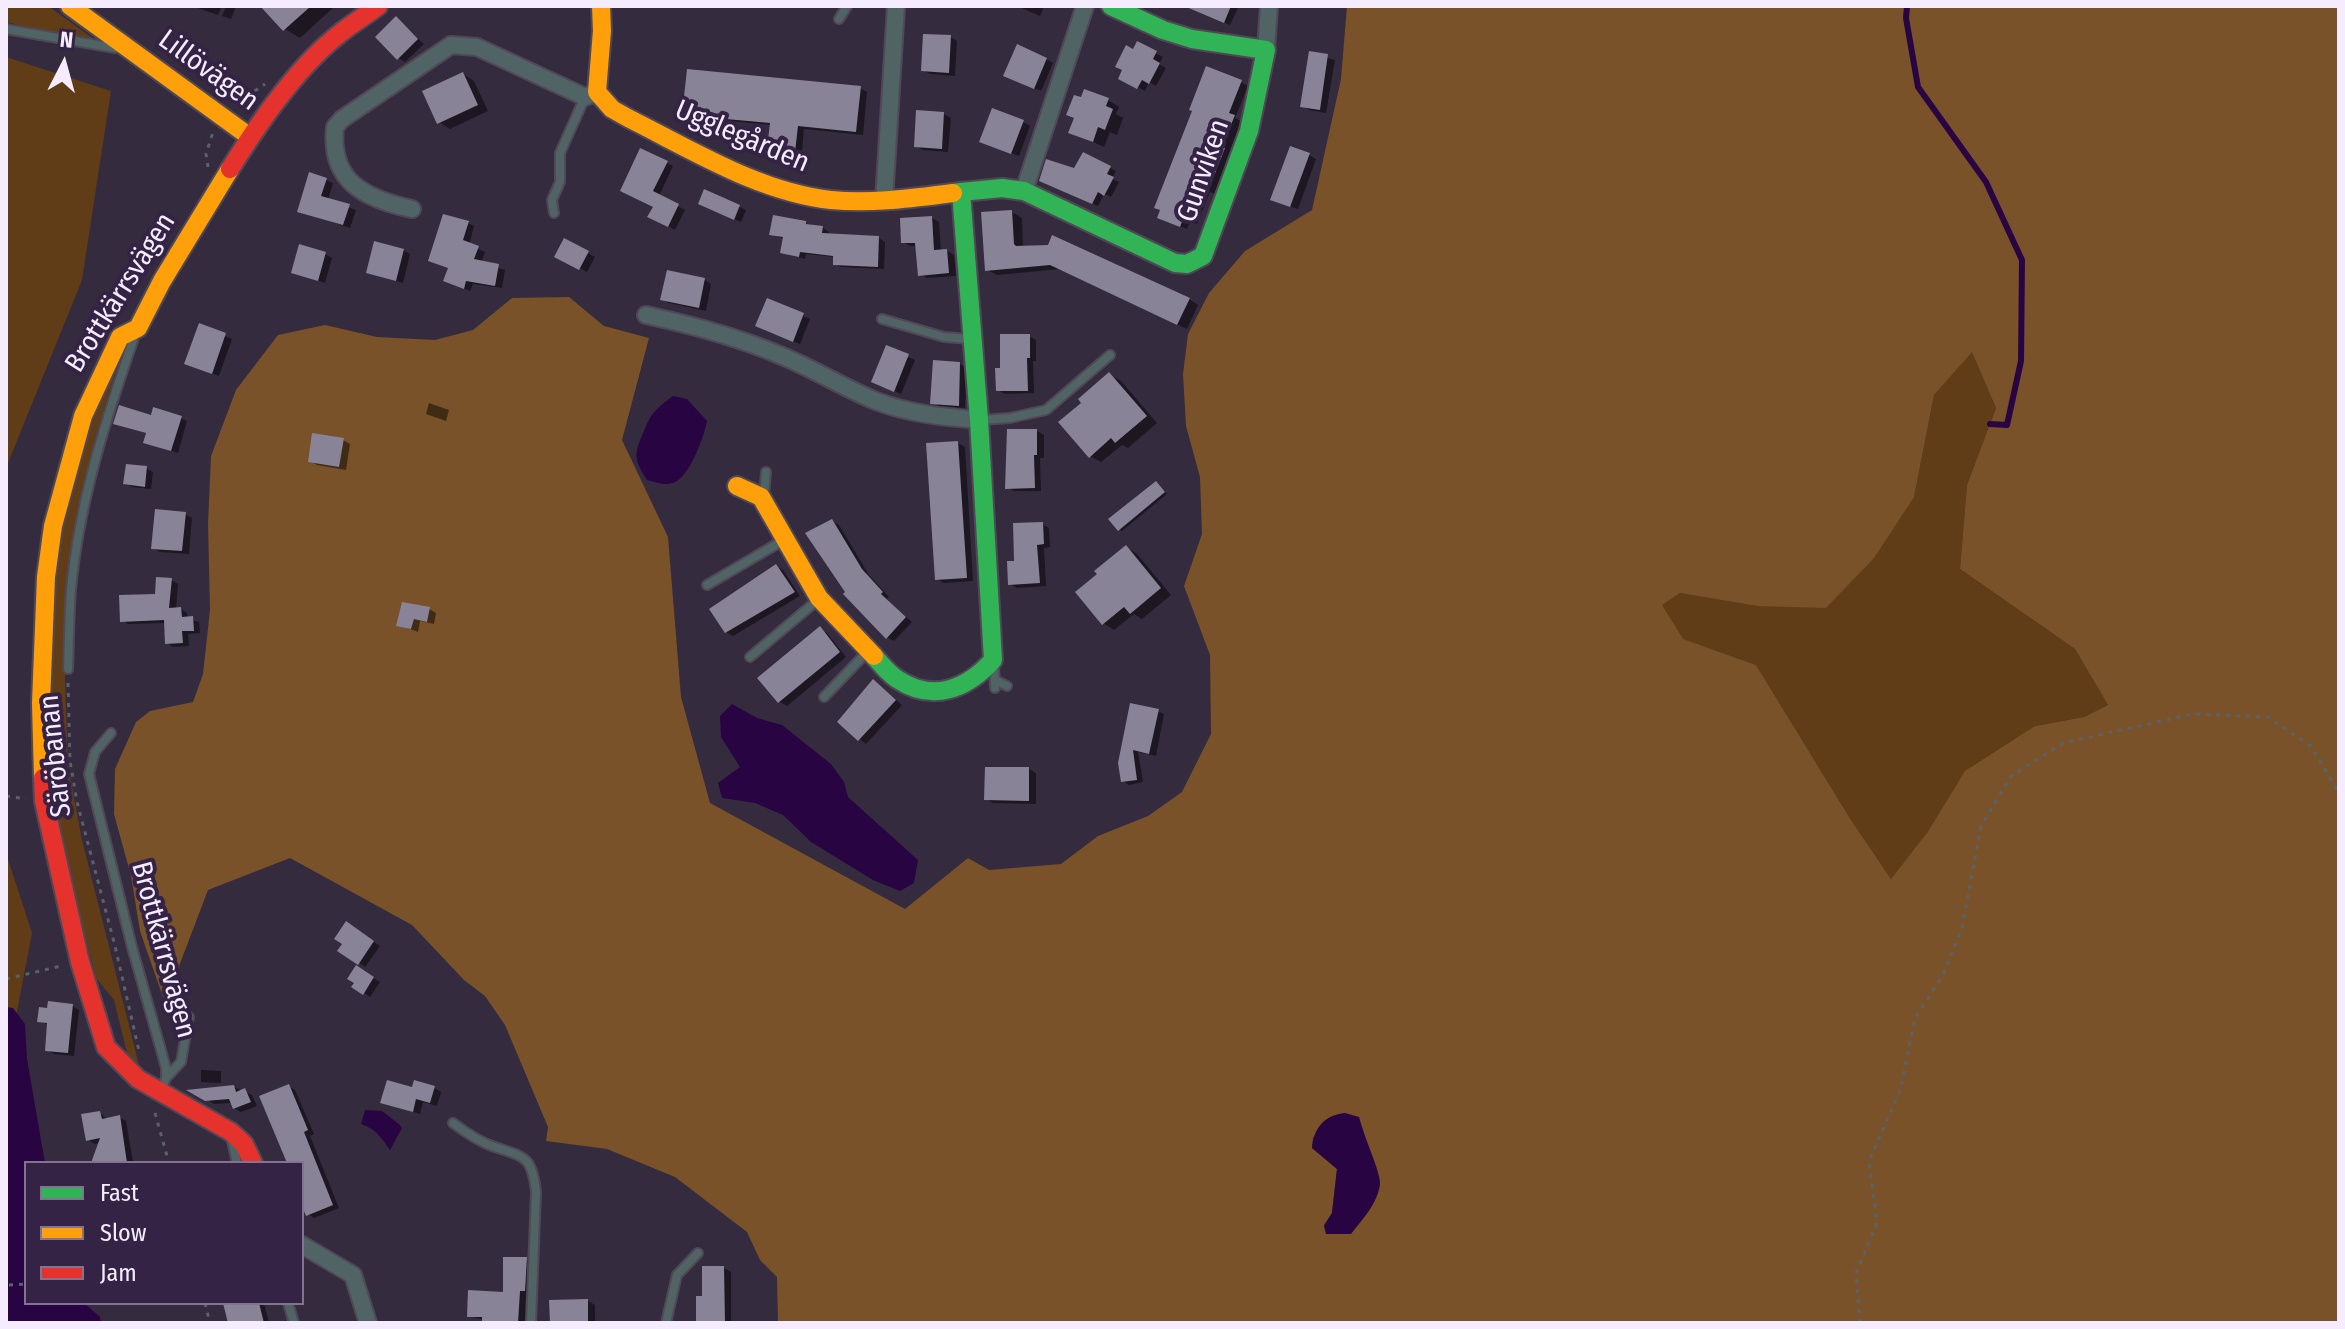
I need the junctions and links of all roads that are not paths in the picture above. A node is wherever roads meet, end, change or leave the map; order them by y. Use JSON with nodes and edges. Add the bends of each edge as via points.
{"nodes":[{"id":1,"x":70,"y":6,"type":"edge"},
{"id":2,"x":378,"y":6,"type":"edge"},
{"id":3,"x":601,"y":6,"type":"edge"},
{"id":4,"x":847,"y":6,"type":"edge"},
{"id":5,"x":896,"y":6,"type":"edge"},
{"id":6,"x":1085,"y":6,"type":"edge"},
{"id":7,"x":1111,"y":6,"type":"edge"},
{"id":8,"x":1269,"y":6,"type":"edge"},
{"id":9,"x":839,"y":19,"type":"dead end"},
{"id":10,"x":6,"y":29,"type":"edge"},
{"id":11,"x":132,"y":50,"type":"junction"},
{"id":12,"x":1266,"y":50,"type":"junction"},
{"id":13,"x":591,"y":94,"type":"junction"},
{"id":14,"x":250,"y":137,"type":"junction"},
{"id":15,"x":1024,"y":191,"type":"junction"},
{"id":16,"x":961,"y":192,"type":"junction"},
{"id":17,"x":884,"y":201,"type":"junction"},
{"id":18,"x":412,"y":209,"type":"dead end"},
{"id":19,"x":554,"y":213,"type":"dead end"},
{"id":20,"x":646,"y":315,"type":"dead end"},
{"id":21,"x":882,"y":319,"type":"dead end"},
{"id":22,"x":138,"y":328,"type":"junction"},
{"id":23,"x":973,"y":339,"type":"junction"},
{"id":24,"x":1110,"y":355,"type":"dead end"},
{"id":25,"x":979,"y":420,"type":"junction"},
{"id":26,"x":766,"y":472,"type":"dead end"},
{"id":27,"x":737,"y":486,"type":"dead end"},
{"id":28,"x":764,"y":501,"type":"junction"},
{"id":29,"x":785,"y":539,"type":"junction"},
{"id":30,"x":707,"y":585,"type":"dead end"},
{"id":31,"x":819,"y":598,"type":"junction"},
{"id":32,"x":868,"y":652,"type":"junction"},
{"id":33,"x":750,"y":657,"type":"dead end"},
{"id":34,"x":993,"y":660,"type":"junction"},
{"id":35,"x":68,"y":669,"type":"road end"},
{"id":36,"x":1007,"y":686,"type":"dead end"},
{"id":37,"x":824,"y":697,"type":"dead end"},
{"id":38,"x":111,"y":733,"type":"dead end"},
{"id":39,"x":189,"y":1017,"type":"dead end"},
{"id":40,"x":158,"y":1085,"type":"junction"},
{"id":41,"x":453,"y":1123,"type":"dead end"},
{"id":42,"x":231,"y":1132,"type":"junction"},
{"id":43,"x":237,"y":1161,"type":"edge"},
{"id":44,"x":252,"y":1161,"type":"edge"},
{"id":45,"x":304,"y":1246,"type":"edge"},
{"id":46,"x":698,"y":1253,"type":"dead end"},
{"id":47,"x":368,"y":1323,"type":"edge"},
{"id":48,"x":531,"y":1323,"type":"edge"},
{"id":49,"x":666,"y":1323,"type":"edge"}],
"edges":[{"from":1,"to":11,"type":"street","name":"Lillövägen"},
{"from":2,"to":14,"type":"street","name":"Brottkärrsvägen","via":[[305,67]]},
{"from":3,"to":13,"type":"street","via":[[602,42]]},
{"from":4,"to":9,"type":"lane"},
{"from":5,"to":17,"type":"street"},
{"from":6,"to":15,"type":"street"},
{"from":7,"to":12,"type":"street","via":[[1192,39]]},
{"from":8,"to":12,"type":"street","name":"Gunviken"},
{"from":10,"to":11,"type":"lane","name":"Lillövägen"},
{"from":11,"to":14,"type":"street","name":"Lillövägen"},
{"from":12,"to":15,"type":"street","name":"Gunviken","via":[[1249,131],[1203,256],[1175,263]]},
{"from":13,"to":17,"type":"street","name":"Ugglegården","via":[[612,109],[781,189],[840,200]]},
{"from":13,"to":18,"type":"street","via":[[477,47],[451,45],[335,127],[336,155],[353,185],[383,203]]},
{"from":13,"to":19,"type":"lane","via":[[560,153]]},
{"from":14,"to":22,"type":"street","name":"Brottkärrsvägen"},
{"from":15,"to":16,"type":"street","name":"Gunviken"},
{"from":16,"to":17,"type":"street","name":"Ugglegården"},
{"from":16,"to":23,"type":"street"},
{"from":20,"to":25,"type":"street","via":[[781,355],[897,408]]},
{"from":21,"to":23,"type":"lane","via":[[944,337]]},
{"from":22,"to":35,"type":"lane","via":[[105,422],[81,519]]},
{"from":22,"to":40,"type":"street","name":"Brottkärrsvägen","via":[[120,337],[102,371],[83,416],[53,526],[41,703],[44,801],[80,962],[106,1047]]},
{"from":23,"to":25,"type":"street"},
{"from":24,"to":25,"type":"lane","via":[[1046,410]]},
{"from":25,"to":34,"type":"street"},
{"from":26,"to":28,"type":"lane"},
{"from":27,"to":28,"type":"street"},
{"from":28,"to":29,"type":"street"},
{"from":29,"to":30,"type":"lane"},
{"from":29,"to":31,"type":"street"},
{"from":31,"to":32,"type":"street"},
{"from":31,"to":33,"type":"lane"},
{"from":32,"to":34,"type":"street","via":[[895,678],[917,689],[939,691],[977,678]]},
{"from":32,"to":37,"type":"lane"},
{"from":34,"to":36,"type":"lane","via":[[995,684]]},
{"from":38,"to":40,"type":"lane","name":"Brottkärrsvägen","via":[[91,762],[91,789],[166,1068]]},
{"from":39,"to":40,"type":"lane","via":[[181,1062]]},
{"from":40,"to":42,"type":"street","name":"Brottkärrsvägen"},
{"from":41,"to":48,"type":"lane","via":[[480,1141],[521,1155],[534,1173]]},
{"from":42,"to":43,"type":"lane"},
{"from":42,"to":44,"type":"street"},
{"from":45,"to":47,"type":"street","via":[[353,1275]]},
{"from":46,"to":49,"type":"lane","via":[[677,1275]]}]}
